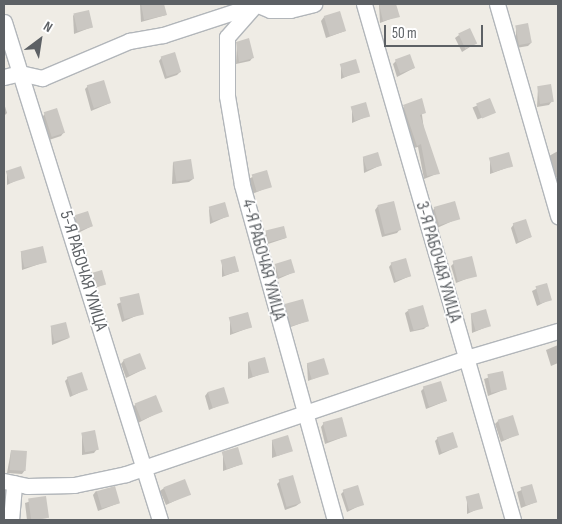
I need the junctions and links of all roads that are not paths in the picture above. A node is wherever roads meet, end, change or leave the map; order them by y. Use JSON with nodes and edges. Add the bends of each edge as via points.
{"nodes":[{"id":1,"x":256,"y":4,"type":"edge"},
{"id":2,"x":314,"y":4,"type":"edge"},
{"id":3,"x":364,"y":4,"type":"edge"},
{"id":4,"x":497,"y":4,"type":"edge"},
{"id":5,"x":4,"y":22,"type":"edge"},
{"id":6,"x":20,"y":73,"type":"junction"},
{"id":7,"x":4,"y":77,"type":"edge"},
{"id":8,"x":558,"y":216,"type":"edge"},
{"id":9,"x":558,"y":331,"type":"edge"},
{"id":10,"x":466,"y":358,"type":"junction"},
{"id":11,"x":304,"y":416,"type":"junction"},
{"id":12,"x":143,"y":465,"type":"junction"},
{"id":13,"x":9,"y":482,"type":"edge"},
{"id":14,"x":11,"y":520,"type":"edge"},
{"id":15,"x":160,"y":520,"type":"edge"},
{"id":16,"x":335,"y":520,"type":"edge"},
{"id":17,"x":513,"y":520,"type":"edge"}],
"edges":[{"from":1,"to":2,"type":"street","via":[[270,10],[290,10]]},
{"from":1,"to":6,"type":"street","via":[[164,35],[129,40],[42,78]]},
{"from":1,"to":11,"type":"street","name":"4-Я РАБОЧАЯ УЛИЦА","via":[[227,37],[227,96],[242,185],[263,247]]},
{"from":3,"to":10,"type":"street","name":"3-Я РАБОЧАЯ УЛИЦА"},
{"from":4,"to":8,"type":"street"},
{"from":5,"to":6,"type":"street","name":"5-Я РАБОЧАЯ УЛИЦА"},
{"from":6,"to":7,"type":"street"},
{"from":6,"to":12,"type":"street","name":"5-Я РАБОЧАЯ УЛИЦА"},
{"from":9,"to":10,"type":"street"},
{"from":10,"to":11,"type":"street"},
{"from":10,"to":17,"type":"street","name":"3-Я РАБОЧАЯ УЛИЦА"},
{"from":11,"to":12,"type":"street"},
{"from":11,"to":16,"type":"street","name":"4-Я РАБОЧАЯ УЛИЦА"},
{"from":12,"to":13,"type":"street","via":[[126,474],[74,485]]},
{"from":12,"to":15,"type":"street","name":"5-Я РАБОЧАЯ УЛИЦА"},
{"from":13,"to":14,"type":"street"}]}
